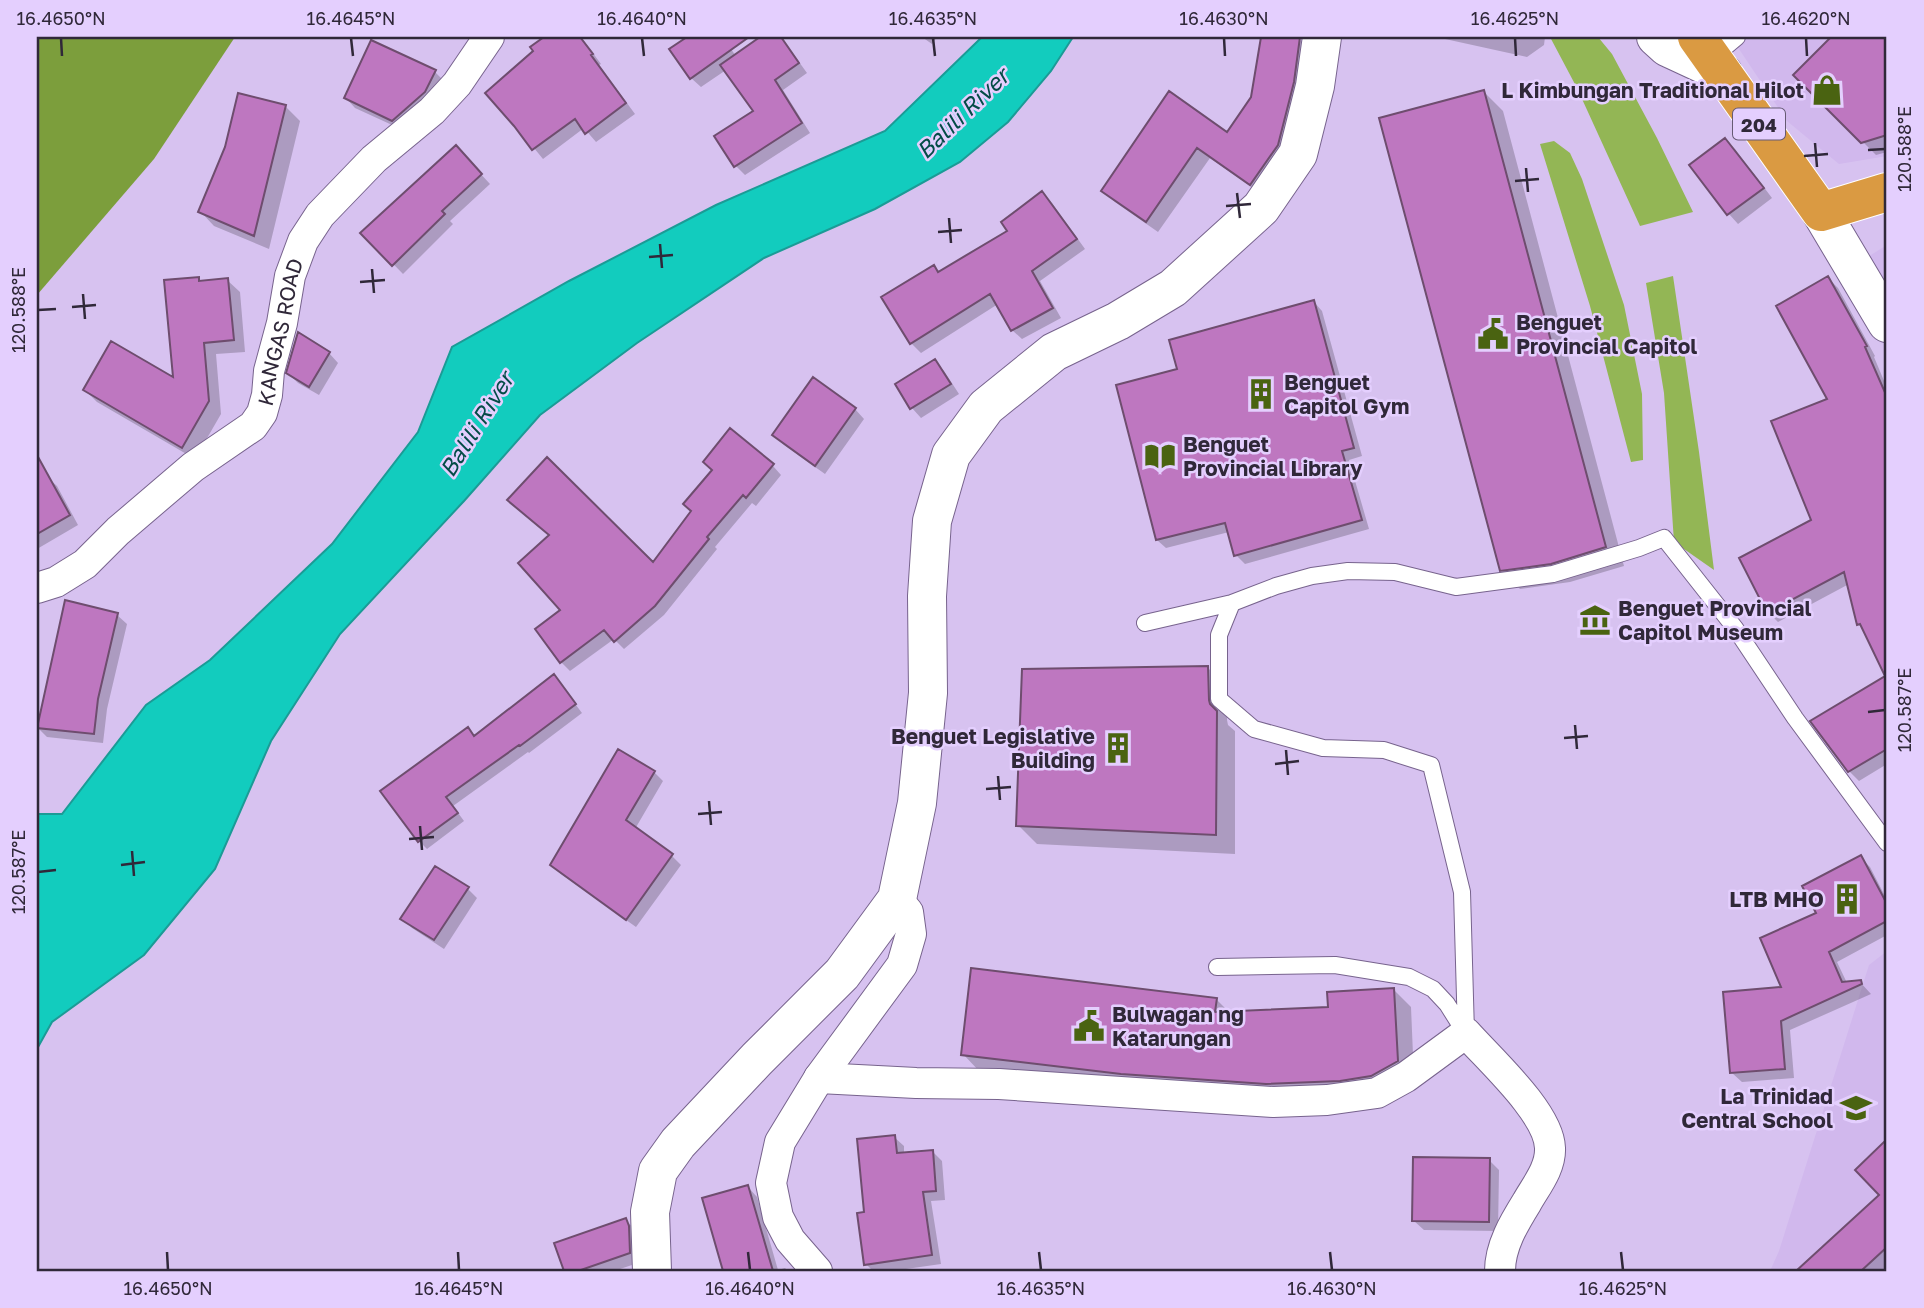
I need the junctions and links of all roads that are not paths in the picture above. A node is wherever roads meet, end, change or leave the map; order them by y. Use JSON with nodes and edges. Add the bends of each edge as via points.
{"nodes":[{"id":1,"x":489,"y":37,"type":"edge"},
{"id":2,"x":1322,"y":37,"type":"edge"},
{"id":3,"x":1656,"y":37,"type":"edge"},
{"id":4,"x":1717,"y":51,"type":"edge"},
{"id":5,"x":1887,"y":192,"type":"edge"},
{"id":6,"x":1821,"y":212,"type":"junction"},
{"id":7,"x":1887,"y":323,"type":"edge"},
{"id":8,"x":37,"y":588,"type":"edge"},
{"id":9,"x":1232,"y":603,"type":"junction"},
{"id":10,"x":1145,"y":623,"type":"dead end"},
{"id":11,"x":1887,"y":843,"type":"edge"},
{"id":12,"x":897,"y":899,"type":"junction"},
{"id":13,"x":1217,"y":967,"type":"dead end"},
{"id":14,"x":1466,"y":1033,"type":"junction"},
{"id":15,"x":819,"y":1079,"type":"junction"},
{"id":16,"x":652,"y":1271,"type":"edge"},
{"id":17,"x":817,"y":1271,"type":"edge"},
{"id":18,"x":1500,"y":1271,"type":"edge"}],
"edges":[{"from":1,"to":8,"type":"street","name":"KANGAS ROAD","via":[[449,93],[374,159],[320,215],[303,241],[290,276],[267,395],[253,426],[193,467],[85,564]]},
{"from":2,"to":12,"type":"street","via":[[1298,154],[1261,208],[1172,288],[1054,352],[986,407],[951,455],[932,521],[928,693],[917,803]]},
{"from":3,"to":4,"type":"street","via":[[1667,47]]},
{"from":4,"to":6,"type":"highway","number":"204"},
{"from":5,"to":6,"type":"highway"},
{"from":6,"to":7,"type":"street"},
{"from":9,"to":10,"type":"lane"},
{"from":9,"to":11,"type":"lane","via":[[1312,576],[1348,571],[1395,572],[1456,587],[1553,574],[1664,538],[1735,628]]},
{"from":9,"to":14,"type":"lane","via":[[1219,635],[1219,699],[1254,729],[1323,748],[1384,750],[1431,765],[1462,892]]},
{"from":12,"to":15,"type":"street","via":[[908,912],[911,934],[902,965]]},
{"from":12,"to":16,"type":"street","via":[[842,974],[739,1078],[657,1171],[650,1212]]},
{"from":13,"to":14,"type":"lane","via":[[1335,965],[1409,977],[1433,989]]},
{"from":14,"to":15,"type":"street","via":[[1377,1093],[1327,1100],[1273,1102],[999,1084]]},
{"from":14,"to":18,"type":"street","via":[[1533,1107],[1547,1130],[1550,1150],[1546,1168],[1510,1230]]},
{"from":15,"to":17,"type":"street","via":[[779,1142],[771,1183],[778,1217],[790,1240]]}]}
